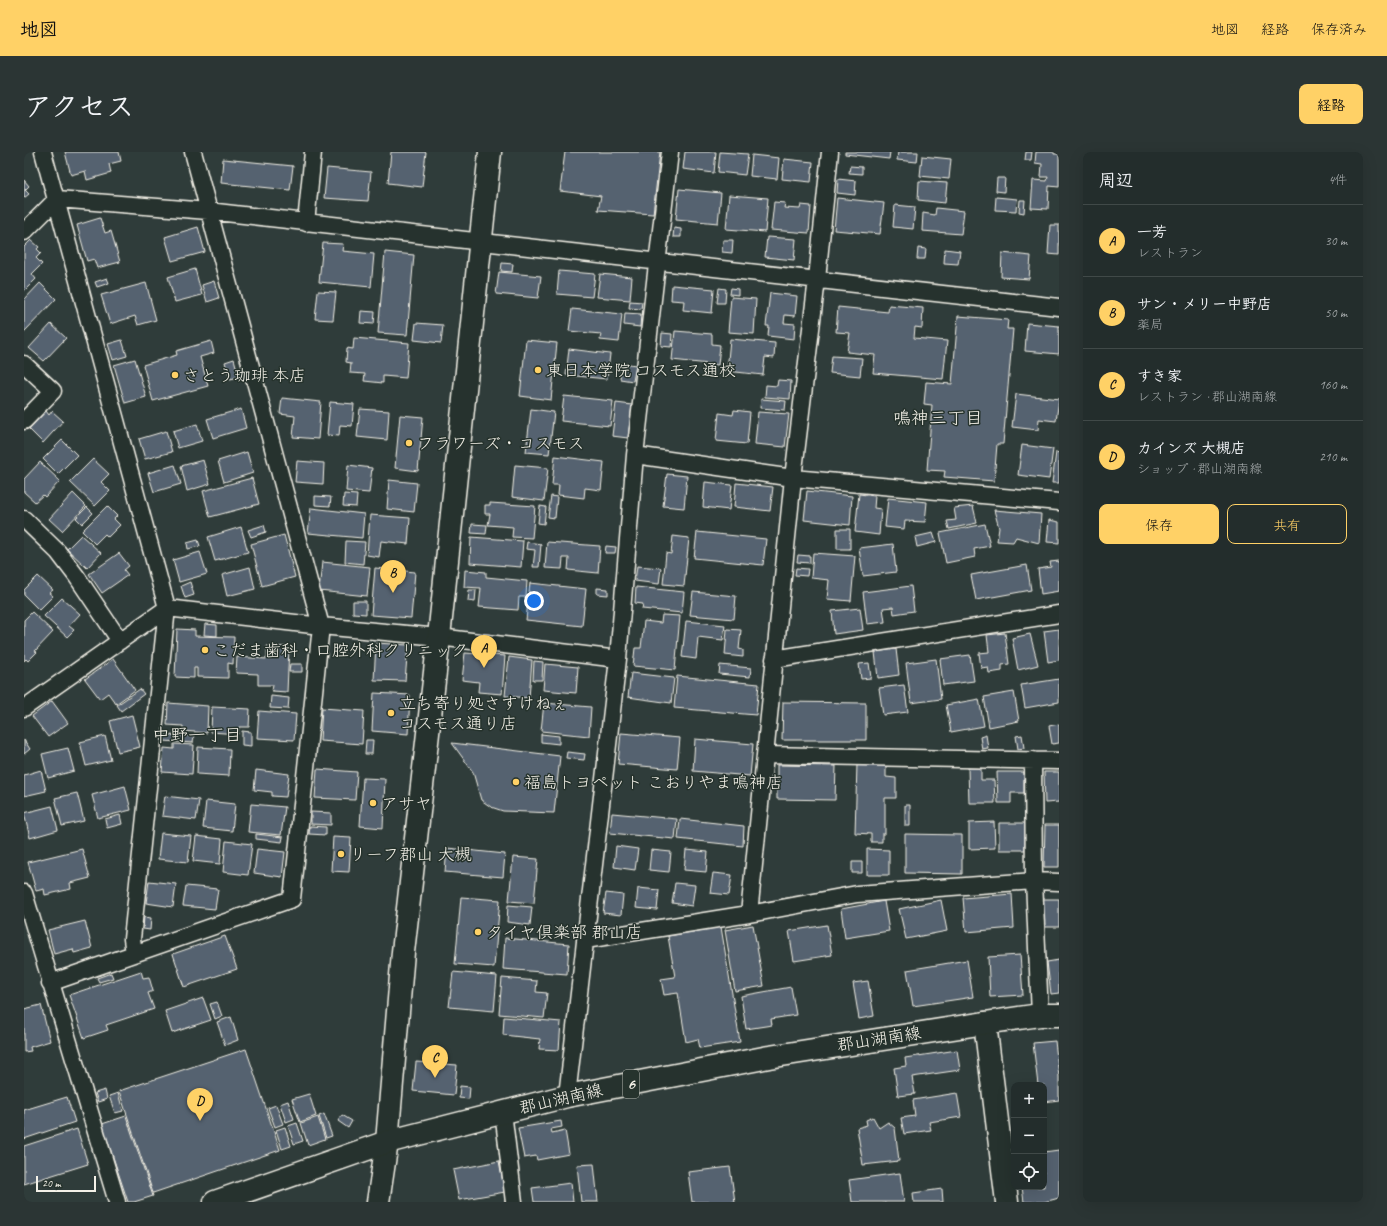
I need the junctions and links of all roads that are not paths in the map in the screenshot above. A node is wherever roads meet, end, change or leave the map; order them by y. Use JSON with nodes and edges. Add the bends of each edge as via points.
{"nodes":[{"id":1,"x":43,"y":152,"type":"edge"},
{"id":2,"x":193,"y":152,"type":"edge"},
{"id":3,"x":313,"y":152,"type":"edge"},
{"id":4,"x":490,"y":152,"type":"edge"},
{"id":5,"x":670,"y":152,"type":"edge"},
{"id":6,"x":830,"y":152,"type":"edge"},
{"id":7,"x":57,"y":199,"type":"junction"},
{"id":8,"x":208,"y":211,"type":"junction"},
{"id":9,"x":306,"y":223,"type":"junction"},
{"id":10,"x":24,"y":232,"type":"edge"},
{"id":11,"x":479,"y":242,"type":"junction"},
{"id":12,"x":659,"y":262,"type":"junction"},
{"id":13,"x":817,"y":279,"type":"junction"},
{"id":14,"x":1059,"y":307,"type":"edge"},
{"id":15,"x":24,"y":364,"type":"edge"},
{"id":16,"x":24,"y":421,"type":"edge"},
{"id":17,"x":635,"y":455,"type":"junction"},
{"id":18,"x":793,"y":478,"type":"junction"},
{"id":19,"x":1059,"y":502,"type":"edge"},
{"id":20,"x":24,"y":519,"type":"edge"},
{"id":21,"x":167,"y":608,"type":"junction"},
{"id":22,"x":1059,"y":614,"type":"edge"},
{"id":23,"x":321,"y":626,"type":"junction"},
{"id":24,"x":439,"y":637,"type":"junction"},
{"id":25,"x":120,"y":641,"type":"junction"},
{"id":26,"x":618,"y":659,"type":"junction"},
{"id":27,"x":774,"y":659,"type":"junction"},
{"id":28,"x":24,"y":708,"type":"edge"},
{"id":29,"x":765,"y":755,"type":"junction"},
{"id":30,"x":1033,"y":760,"type":"junction"},
{"id":31,"x":1059,"y":760,"type":"edge"},
{"id":32,"x":1034,"y":881,"type":"junction"},
{"id":33,"x":1059,"y":882,"type":"edge"},
{"id":34,"x":24,"y":893,"type":"edge"},
{"id":35,"x":749,"y":914,"type":"junction"},
{"id":36,"x":585,"y":940,"type":"junction"},
{"id":37,"x":134,"y":953,"type":"junction"},
{"id":38,"x":50,"y":983,"type":"junction"},
{"id":39,"x":1050,"y":1015,"type":"edge"},
{"id":40,"x":985,"y":1023,"type":"junction"},
{"id":41,"x":567,"y":1096,"type":"junction"},
{"id":42,"x":503,"y":1112,"type":"junction"},
{"id":43,"x":387,"y":1142,"type":"junction"},
{"id":44,"x":224,"y":1200,"type":"edge"},
{"id":45,"x":116,"y":1202,"type":"edge"},
{"id":46,"x":378,"y":1202,"type":"edge"},
{"id":47,"x":514,"y":1202,"type":"edge"},
{"id":48,"x":1007,"y":1202,"type":"edge"}],
"edges":[{"from":1,"to":7,"type":"street"},
{"from":2,"to":8,"type":"street"},
{"from":3,"to":9,"type":"street"},
{"from":4,"to":11,"type":"street"},
{"from":5,"to":12,"type":"street"},
{"from":6,"to":13,"type":"street"},
{"from":7,"to":8,"type":"street"},
{"from":7,"to":10,"type":"street"},
{"from":7,"to":21,"type":"street"},
{"from":8,"to":9,"type":"street"},
{"from":8,"to":23,"type":"street"},
{"from":9,"to":11,"type":"street"},
{"from":11,"to":12,"type":"street"},
{"from":11,"to":24,"type":"street"},
{"from":12,"to":13,"type":"street"},
{"from":12,"to":17,"type":"street"},
{"from":13,"to":14,"type":"street"},
{"from":13,"to":18,"type":"street"},
{"from":15,"to":16,"type":"street","via":[[53,391]]},
{"from":17,"to":18,"type":"street"},
{"from":17,"to":26,"type":"street"},
{"from":18,"to":19,"type":"street"},
{"from":18,"to":27,"type":"street"},
{"from":20,"to":25,"type":"street","via":[[58,552],[78,577]]},
{"from":21,"to":23,"type":"street"},
{"from":21,"to":25,"type":"street"},
{"from":21,"to":37,"type":"street","via":[[132,939]]},
{"from":22,"to":27,"type":"street"},
{"from":23,"to":24,"type":"street"},
{"from":23,"to":37,"type":"street","via":[[292,899]]},
{"from":24,"to":26,"type":"street"},
{"from":24,"to":43,"type":"street","via":[[403,952]]},
{"from":25,"to":28,"type":"street"},
{"from":26,"to":36,"type":"street"},
{"from":27,"to":29,"type":"street"},
{"from":29,"to":30,"type":"street"},
{"from":29,"to":35,"type":"street"},
{"from":30,"to":31,"type":"street"},
{"from":30,"to":32,"type":"street"},
{"from":32,"to":33,"type":"street"},
{"from":32,"to":35,"type":"street","via":[[857,894]]},
{"from":32,"to":39,"type":"street"},
{"from":34,"to":38,"type":"street"},
{"from":35,"to":36,"type":"street"},
{"from":36,"to":41,"type":"street"},
{"from":37,"to":38,"type":"street"},
{"from":38,"to":45,"type":"street"},
{"from":39,"to":40,"type":"street","name":"郡山湖南線","number":"6"},
{"from":40,"to":41,"type":"street","name":"郡山湖南線","number":"6","via":[[769,1056]]},
{"from":40,"to":48,"type":"street"},
{"from":41,"to":42,"type":"street","name":"郡山湖南線","number":"6"},
{"from":42,"to":43,"type":"street","name":"郡山湖南線","number":"6"},
{"from":42,"to":47,"type":"street"},
{"from":43,"to":44,"type":"street","name":"郡山湖南線","number":"6"},
{"from":43,"to":46,"type":"street"}]}
